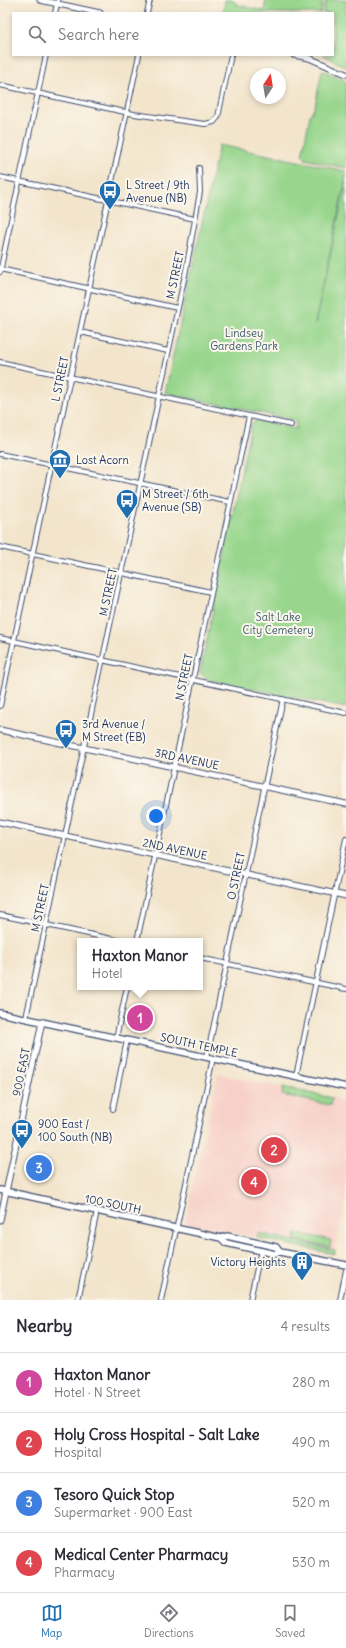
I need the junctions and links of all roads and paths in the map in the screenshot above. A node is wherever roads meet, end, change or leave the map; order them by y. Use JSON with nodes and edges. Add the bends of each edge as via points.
{"nodes":[{"id":1,"x":40,"y":0,"type":"edge"},
{"id":2,"x":150,"y":0,"type":"edge"},
{"id":3,"x":57,"y":2,"type":"edge"},
{"id":4,"x":55,"y":12,"type":"edge"},
{"id":5,"x":96,"y":12,"type":"edge"},
{"id":6,"x":147,"y":12,"type":"edge"},
{"id":7,"x":46,"y":56,"type":"edge"},
{"id":8,"x":138,"y":56,"type":"edge"},
{"id":9,"x":231,"y":56,"type":"edge"},
{"id":10,"x":299,"y":56,"type":"edge"},
{"id":11,"x":346,"y":74,"type":"edge"},
{"id":12,"x":0,"y":85,"type":"edge"},
{"id":13,"x":38,"y":94,"type":"junction"},
{"id":14,"x":126,"y":113,"type":"junction"},
{"id":15,"x":199,"y":168,"type":"dead end"},
{"id":16,"x":0,"y":177,"type":"edge"},
{"id":17,"x":20,"y":181,"type":"junction"},
{"id":18,"x":108,"y":200,"type":"junction"},
{"id":19,"x":195,"y":219,"type":"junction"},
{"id":20,"x":0,"y":270,"type":"edge"},
{"id":21,"x":89,"y":289,"type":"junction"},
{"id":22,"x":177,"y":308,"type":"junction"},
{"id":23,"x":80,"y":332,"type":"junction"},
{"id":24,"x":168,"y":351,"type":"junction"},
{"id":25,"x":0,"y":362,"type":"edge"},
{"id":26,"x":70,"y":377,"type":"junction"},
{"id":27,"x":159,"y":396,"type":"junction"},
{"id":28,"x":249,"y":416,"type":"junction"},
{"id":29,"x":291,"y":425,"type":"dead end"},
{"id":30,"x":0,"y":454,"type":"edge"},
{"id":31,"x":51,"y":465,"type":"junction"},
{"id":32,"x":140,"y":484,"type":"junction"},
{"id":33,"x":230,"y":502,"type":"junction"},
{"id":34,"x":0,"y":547,"type":"edge"},
{"id":35,"x":32,"y":554,"type":"junction"},
{"id":36,"x":121,"y":572,"type":"junction"},
{"id":37,"x":211,"y":592,"type":"junction"},
{"id":38,"x":0,"y":638,"type":"edge"},
{"id":39,"x":14,"y":641,"type":"junction"},
{"id":40,"x":102,"y":660,"type":"junction"},
{"id":41,"x":193,"y":680,"type":"junction"},
{"id":42,"x":283,"y":699,"type":"junction"},
{"id":43,"x":0,"y":706,"type":"edge"},
{"id":44,"x":346,"y":713,"type":"edge"},
{"id":45,"x":0,"y":730,"type":"edge"},
{"id":46,"x":84,"y":748,"type":"junction"},
{"id":47,"x":174,"y":767,"type":"junction"},
{"id":48,"x":264,"y":786,"type":"junction"},
{"id":49,"x":346,"y":804,"type":"edge"},
{"id":50,"x":0,"y":822,"type":"edge"},
{"id":51,"x":65,"y":836,"type":"junction"},
{"id":52,"x":346,"y":839,"type":"edge"},
{"id":53,"x":155,"y":855,"type":"junction"},
{"id":54,"x":246,"y":875,"type":"junction"},
{"id":55,"x":334,"y":894,"type":"junction"},
{"id":56,"x":346,"y":896,"type":"edge"},
{"id":57,"x":0,"y":915,"type":"edge"},
{"id":58,"x":46,"y":925,"type":"junction"},
{"id":59,"x":107,"y":938,"type":"edge"},
{"id":60,"x":138,"y":938,"type":"edge"},
{"id":61,"x":203,"y":959,"type":"edge"},
{"id":62,"x":227,"y":963,"type":"junction"},
{"id":63,"x":316,"y":982,"type":"junction"},
{"id":64,"x":346,"y":989,"type":"edge"},
{"id":65,"x":126,"y":990,"type":"edge"},
{"id":66,"x":0,"y":1013,"type":"edge"},
{"id":67,"x":26,"y":1018,"type":"junction"},
{"id":68,"x":42,"y":1022,"type":"junction"},
{"id":69,"x":116,"y":1038,"type":"junction"},
{"id":70,"x":127,"y":1040,"type":"junction"},
{"id":71,"x":210,"y":1058,"type":"junction"},
{"id":72,"x":296,"y":1076,"type":"junction"},
{"id":73,"x":346,"y":1087,"type":"edge"},
{"id":74,"x":113,"y":1109,"type":"dead end"},
{"id":75,"x":3,"y":1191,"type":"edge"},
{"id":76,"x":97,"y":1211,"type":"junction"},
{"id":77,"x":0,"y":1220,"type":"edge"},
{"id":78,"x":176,"y":1228,"type":"junction"},
{"id":79,"x":221,"y":1238,"type":"junction"},
{"id":80,"x":261,"y":1250,"type":"junction"},
{"id":81,"x":280,"y":1252,"type":"junction"},
{"id":82,"x":346,"y":1265,"type":"edge"},
{"id":83,"x":346,"y":1270,"type":"edge"},
{"id":84,"x":78,"y":1300,"type":"edge"},
{"id":85,"x":161,"y":1300,"type":"edge"},
{"id":86,"x":250,"y":1300,"type":"edge"},
{"id":87,"x":340,"y":1300,"type":"edge"}],
"edges":[{"from":1,"to":3,"type":"street"},
{"from":2,"to":6,"type":"street"},
{"from":3,"to":4,"type":"street"},
{"from":3,"to":5,"type":"street"},
{"from":7,"to":13,"type":"street"},
{"from":8,"to":14,"type":"street","name":"L STREET"},
{"from":9,"to":14,"type":"street","via":[[218,116],[214,122],[205,124]]},
{"from":10,"to":11,"type":"street"},
{"from":12,"to":13,"type":"street"},
{"from":13,"to":14,"type":"street"},
{"from":13,"to":17,"type":"street"},
{"from":14,"to":18,"type":"street","name":"L STREET"},
{"from":15,"to":19,"type":"street","name":"M STREET","via":[[200,192]]},
{"from":16,"to":17,"type":"street"},
{"from":17,"to":18,"type":"street"},
{"from":17,"to":20,"type":"street"},
{"from":18,"to":19,"type":"street"},
{"from":18,"to":21,"type":"street","name":"L STREET"},
{"from":19,"to":22,"type":"street","name":"M STREET"},
{"from":20,"to":21,"type":"street"},
{"from":21,"to":22,"type":"street"},
{"from":21,"to":23,"type":"street","name":"L STREET"},
{"from":22,"to":24,"type":"street","name":"M STREET"},
{"from":23,"to":24,"type":"street"},
{"from":23,"to":26,"type":"street","name":"L STREET"},
{"from":24,"to":27,"type":"street","name":"M STREET"},
{"from":25,"to":26,"type":"street"},
{"from":26,"to":27,"type":"street"},
{"from":26,"to":31,"type":"street","name":"L STREET"},
{"from":27,"to":28,"type":"street"},
{"from":27,"to":32,"type":"street","name":"M STREET"},
{"from":28,"to":29,"type":"street"},
{"from":28,"to":33,"type":"street","name":"N STREET"},
{"from":30,"to":31,"type":"street"},
{"from":31,"to":32,"type":"street"},
{"from":31,"to":35,"type":"street","name":"L STREET"},
{"from":32,"to":33,"type":"street"},
{"from":32,"to":36,"type":"street","name":"M STREET"},
{"from":33,"to":37,"type":"street","name":"N STREET"},
{"from":34,"to":35,"type":"street"},
{"from":35,"to":36,"type":"street"},
{"from":35,"to":39,"type":"street","name":"L STREET"},
{"from":36,"to":37,"type":"street"},
{"from":36,"to":40,"type":"street","name":"M STREET"},
{"from":37,"to":41,"type":"street","name":"N STREET"},
{"from":38,"to":39,"type":"street"},
{"from":39,"to":40,"type":"street"},
{"from":39,"to":43,"type":"street","name":"L STREET"},
{"from":40,"to":41,"type":"street"},
{"from":40,"to":46,"type":"street","name":"M STREET"},
{"from":41,"to":42,"type":"street"},
{"from":41,"to":47,"type":"street","name":"N STREET"},
{"from":42,"to":44,"type":"street"},
{"from":42,"to":48,"type":"street","name":"O STREET"},
{"from":45,"to":46,"type":"street","name":"3RD AVENUE"},
{"from":46,"to":47,"type":"street","name":"3RD AVENUE"},
{"from":46,"to":51,"type":"street","name":"M STREET"},
{"from":47,"to":48,"type":"street","name":"3RD AVENUE"},
{"from":47,"to":53,"type":"street","name":"N STREET"},
{"from":48,"to":49,"type":"street","name":"3RD AVENUE"},
{"from":48,"to":54,"type":"street","name":"O STREET"},
{"from":50,"to":51,"type":"street","name":"2ND AVENUE"},
{"from":51,"to":53,"type":"street","name":"2ND AVENUE"},
{"from":51,"to":58,"type":"street","name":"M STREET"},
{"from":52,"to":55,"type":"street"},
{"from":53,"to":54,"type":"street","name":"2ND AVENUE"},
{"from":53,"to":60,"type":"street","name":"N STREET"},
{"from":54,"to":55,"type":"street","name":"2ND AVENUE"},
{"from":54,"to":62,"type":"street","name":"O STREET"},
{"from":55,"to":56,"type":"street","name":"2ND AVENUE"},
{"from":55,"to":63,"type":"street"},
{"from":57,"to":58,"type":"street"},
{"from":58,"to":59,"type":"street"},
{"from":58,"to":67,"type":"street","name":"M STREET"},
{"from":61,"to":62,"type":"street"},
{"from":62,"to":63,"type":"street"},
{"from":62,"to":71,"type":"street","name":"O STREET"},
{"from":63,"to":64,"type":"street"},
{"from":63,"to":72,"type":"street"},
{"from":65,"to":69,"type":"street"},
{"from":66,"to":67,"type":"main road","name":"SOUTH TEMPLE"},
{"from":67,"to":68,"type":"main road","name":"SOUTH TEMPLE"},
{"from":68,"to":69,"type":"main road","name":"SOUTH TEMPLE"},
{"from":68,"to":75,"type":"street","name":"900 EAST"},
{"from":69,"to":70,"type":"main road","name":"SOUTH TEMPLE"},
{"from":70,"to":71,"type":"main road","name":"SOUTH TEMPLE"},
{"from":70,"to":74,"type":"street"},
{"from":71,"to":72,"type":"main road","name":"SOUTH TEMPLE"},
{"from":71,"to":78,"type":"street","name":"O STREET"},
{"from":72,"to":73,"type":"main road","name":"SOUTH TEMPLE"},
{"from":75,"to":76,"type":"main road","name":"100 SOUTH"},
{"from":75,"to":77,"type":"street","name":"900 EAST"},
{"from":76,"to":78,"type":"main road","name":"100 SOUTH"},
{"from":76,"to":84,"type":"street"},
{"from":78,"to":79,"type":"main road","name":"100 SOUTH"},
{"from":78,"to":85,"type":"street","name":"O STREET"},
{"from":79,"to":80,"type":"main road","name":"100 SOUTH","via":[[226,1243]]},
{"from":79,"to":81,"type":"main road","name":"100 SOUTH","via":[[227,1236],[276,1247]]},
{"from":80,"to":81,"type":"main road","name":"100 SOUTH","via":[[275,1254]]},
{"from":80,"to":86,"type":"street"},
{"from":81,"to":82,"type":"main road","name":"100 SOUTH"},
{"from":83,"to":87,"type":"street"}]}
